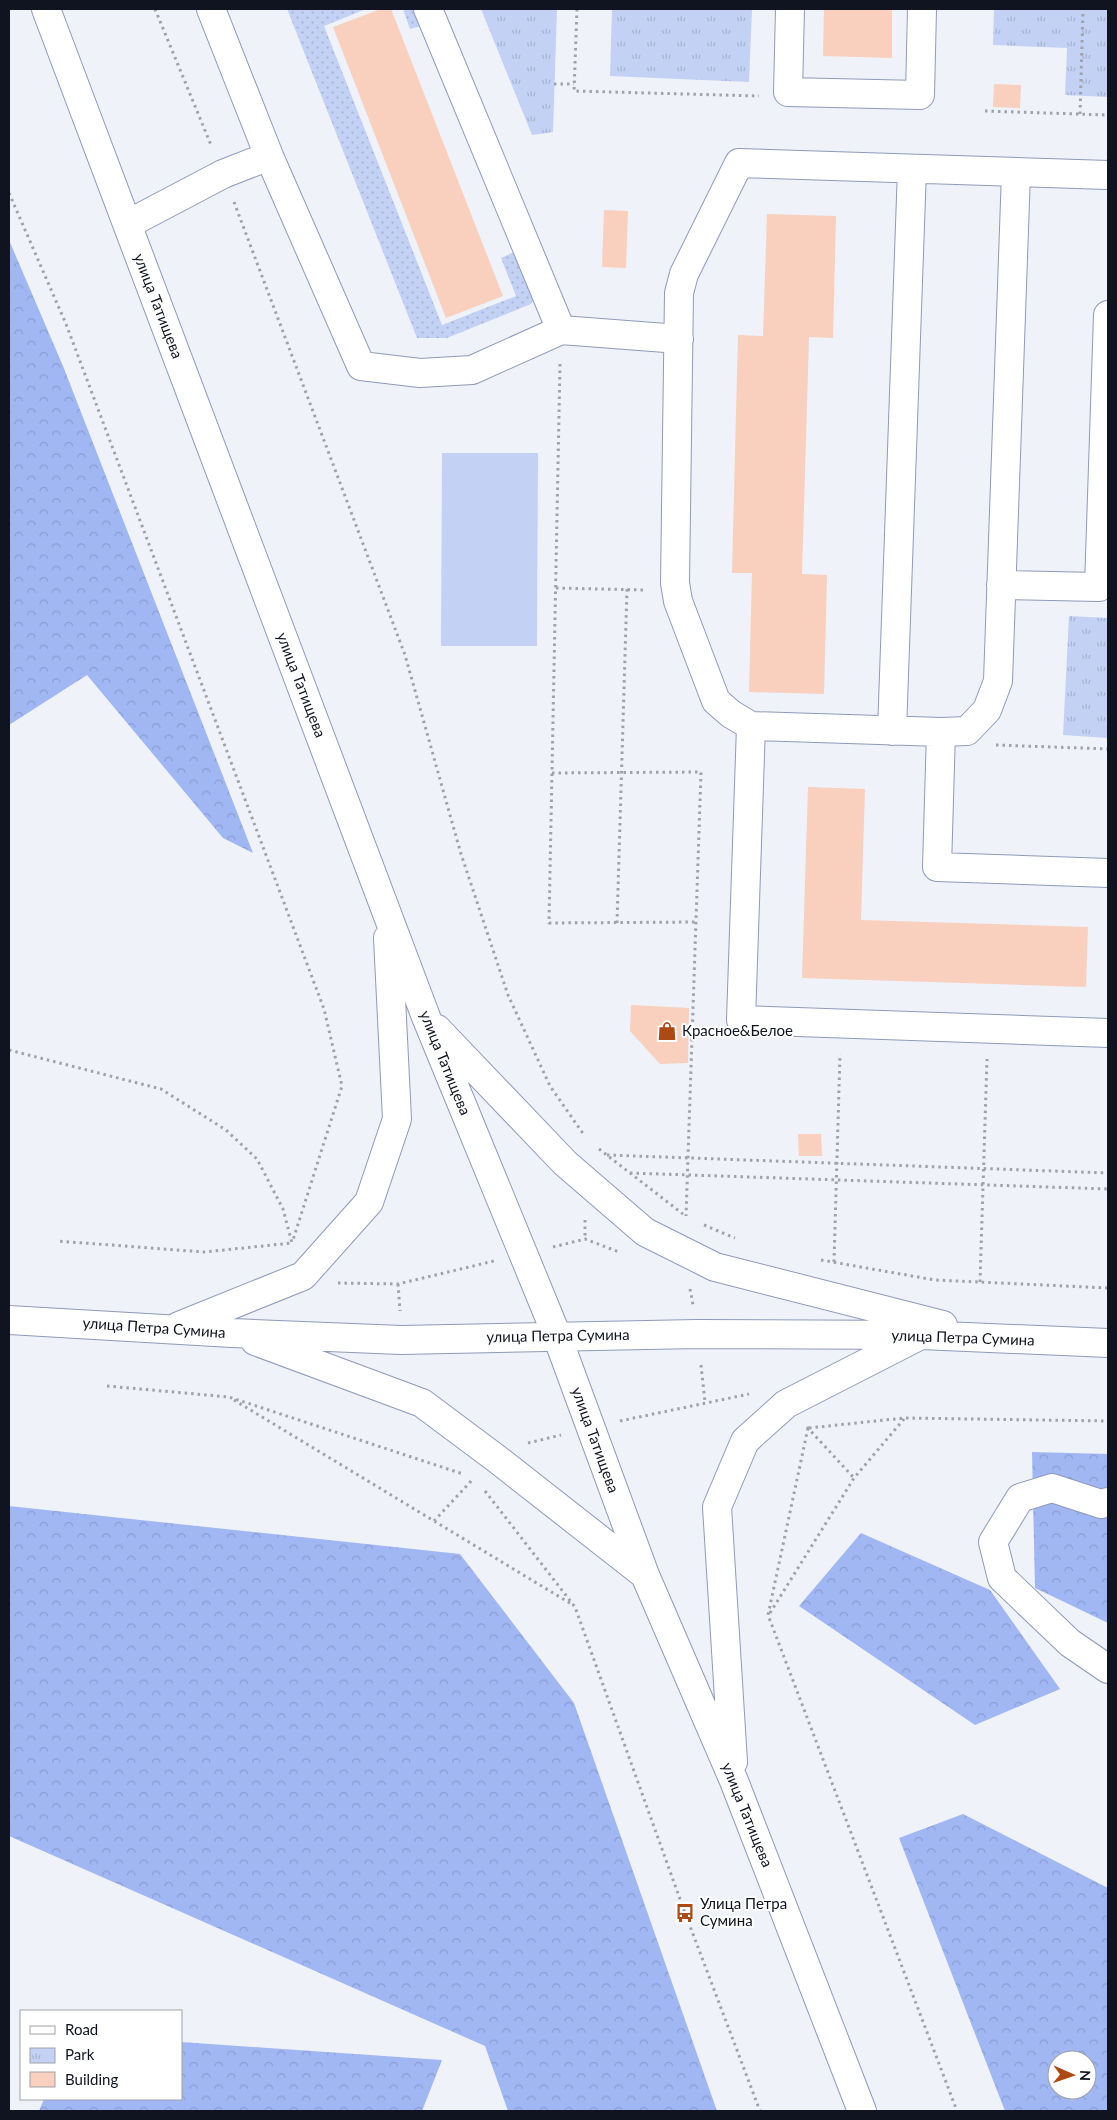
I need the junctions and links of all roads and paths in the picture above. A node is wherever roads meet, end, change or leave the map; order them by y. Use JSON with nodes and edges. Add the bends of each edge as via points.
{"nodes":[{"id":1,"x":46,"y":9,"type":"edge"},
{"id":2,"x":155,"y":9,"type":"edge"},
{"id":3,"x":211,"y":9,"type":"edge"},
{"id":4,"x":428,"y":9,"type":"edge"},
{"id":5,"x":577,"y":9,"type":"edge"},
{"id":6,"x":790,"y":9,"type":"edge"},
{"id":7,"x":922,"y":9,"type":"edge"},
{"id":8,"x":1083,"y":9,"type":"edge"},
{"id":9,"x":554,"y":84,"type":"dead end"},
{"id":10,"x":574,"y":84,"type":"junction"},
{"id":11,"x":764,"y":96,"type":"dead end"},
{"id":12,"x":986,"y":111,"type":"dead end"},
{"id":13,"x":1080,"y":114,"type":"junction"},
{"id":14,"x":1108,"y":115,"type":"edge"},
{"id":15,"x":269,"y":156,"type":"junction"},
{"id":16,"x":912,"y":169,"type":"junction"},
{"id":17,"x":1016,"y":173,"type":"junction"},
{"id":18,"x":223,"y":174,"type":"junction"},
{"id":19,"x":1108,"y":175,"type":"edge"},
{"id":20,"x":9,"y":193,"type":"edge"},
{"id":21,"x":128,"y":224,"type":"junction"},
{"id":22,"x":1108,"y":315,"type":"edge"},
{"id":23,"x":561,"y":330,"type":"junction"},
{"id":24,"x":679,"y":339,"type":"junction"},
{"id":25,"x":1001,"y":585,"type":"junction"},
{"id":26,"x":556,"y":588,"type":"junction"},
{"id":27,"x":626,"y":590,"type":"junction"},
{"id":28,"x":676,"y":590,"type":"junction"},
{"id":29,"x":751,"y":726,"type":"junction"},
{"id":30,"x":892,"y":731,"type":"junction"},
{"id":31,"x":941,"y":732,"type":"junction"},
{"id":32,"x":990,"y":745,"type":"dead end"},
{"id":33,"x":1108,"y":750,"type":"edge"},
{"id":34,"x":552,"y":772,"type":"junction"},
{"id":35,"x":621,"y":772,"type":"junction"},
{"id":36,"x":1108,"y":873,"type":"edge"},
{"id":37,"x":387,"y":914,"type":"junction"},
{"id":38,"x":696,"y":922,"type":"junction"},
{"id":39,"x":617,"y":923,"type":"junction"},
{"id":40,"x":426,"y":1017,"type":"junction"},
{"id":41,"x":841,"y":1024,"type":"junction"},
{"id":42,"x":988,"y":1029,"type":"junction"},
{"id":43,"x":1108,"y":1033,"type":"edge"},
{"id":44,"x":9,"y":1050,"type":"edge"},
{"id":45,"x":586,"y":1138,"type":"dead end"},
{"id":46,"x":593,"y":1143,"type":"dead end"},
{"id":47,"x":607,"y":1155,"type":"junction"},
{"id":48,"x":688,"y":1158,"type":"junction"},
{"id":49,"x":836,"y":1164,"type":"junction"},
{"id":50,"x":983,"y":1168,"type":"junction"},
{"id":51,"x":630,"y":1173,"type":"junction"},
{"id":52,"x":1108,"y":1173,"type":"edge"},
{"id":53,"x":687,"y":1175,"type":"junction"},
{"id":54,"x":835,"y":1180,"type":"junction"},
{"id":55,"x":982,"y":1185,"type":"junction"},
{"id":56,"x":1108,"y":1189,"type":"edge"},
{"id":57,"x":686,"y":1216,"type":"junction"},
{"id":58,"x":695,"y":1220,"type":"dead end"},
{"id":59,"x":704,"y":1224,"type":"dead end"},
{"id":60,"x":739,"y":1240,"type":"dead end"},
{"id":61,"x":57,"y":1241,"type":"dead end"},
{"id":62,"x":292,"y":1244,"type":"junction"},
{"id":63,"x":815,"y":1259,"type":"dead end"},
{"id":64,"x":834,"y":1262,"type":"junction"},
{"id":65,"x":311,"y":1268,"type":"junction"},
{"id":66,"x":980,"y":1282,"type":"junction"},
{"id":67,"x":398,"y":1284,"type":"dead end"},
{"id":68,"x":1108,"y":1288,"type":"edge"},
{"id":69,"x":9,"y":1320,"type":"edge"},
{"id":70,"x":173,"y":1328,"type":"junction"},
{"id":71,"x":232,"y":1333,"type":"junction"},
{"id":72,"x":921,"y":1335,"type":"junction"},
{"id":73,"x":557,"y":1336,"type":"junction"},
{"id":74,"x":996,"y":1338,"type":"junction"},
{"id":75,"x":1108,"y":1343,"type":"edge"},
{"id":76,"x":107,"y":1386,"type":"dead end"},
{"id":77,"x":229,"y":1397,"type":"junction"},
{"id":78,"x":786,"y":1404,"type":"junction"},
{"id":79,"x":904,"y":1418,"type":"junction"},
{"id":80,"x":1108,"y":1421,"type":"edge"},
{"id":81,"x":591,"y":1428,"type":"junction"},
{"id":82,"x":808,"y":1428,"type":"junction"},
{"id":83,"x":498,"y":1459,"type":"junction"},
{"id":84,"x":474,"y":1478,"type":"junction"},
{"id":85,"x":854,"y":1478,"type":"junction"},
{"id":86,"x":1108,"y":1502,"type":"edge"},
{"id":87,"x":434,"y":1521,"type":"junction"},
{"id":88,"x":645,"y":1575,"type":"junction"},
{"id":89,"x":575,"y":1607,"type":"junction"},
{"id":90,"x":768,"y":1615,"type":"junction"},
{"id":91,"x":1108,"y":1669,"type":"edge"},
{"id":92,"x":734,"y":1781,"type":"junction"},
{"id":93,"x":760,"y":2111,"type":"edge"},
{"id":94,"x":862,"y":2111,"type":"edge"},
{"id":95,"x":957,"y":2111,"type":"edge"}],
"edges":[{"from":1,"to":21,"type":"street","name":"улица Татищева"},
{"from":2,"to":18,"type":"path"},
{"from":3,"to":15,"type":"street"},
{"from":4,"to":23,"type":"street"},
{"from":5,"to":10,"type":"path"},
{"from":6,"to":7,"type":"street","via":[[788,92],[920,95]]},
{"from":8,"to":13,"type":"path"},
{"from":9,"to":10,"type":"path"},
{"from":10,"to":11,"type":"path","via":[[574,91]]},
{"from":12,"to":13,"type":"path"},
{"from":13,"to":14,"type":"path"},
{"from":15,"to":18,"type":"street"},
{"from":15,"to":23,"type":"street","via":[[361,366],[420,373],[472,370]]},
{"from":16,"to":17,"type":"street"},
{"from":16,"to":24,"type":"street","via":[[739,163],[684,274],[679,292]]},
{"from":16,"to":30,"type":"street"},
{"from":17,"to":19,"type":"street"},
{"from":17,"to":25,"type":"street"},
{"from":18,"to":21,"type":"street"},
{"from":18,"to":45,"type":"path","via":[[405,655],[461,854],[508,995],[550,1086]]},
{"from":20,"to":62,"type":"path","via":[[66,324],[324,1009],[342,1086]]},
{"from":21,"to":37,"type":"street","name":"улица Татищева"},
{"from":22,"to":25,"type":"street","via":[[1099,587]]},
{"from":23,"to":24,"type":"street"},
{"from":23,"to":26,"type":"path"},
{"from":24,"to":28,"type":"street"},
{"from":25,"to":31,"type":"street","via":[[998,681],[988,710],[967,732]]},
{"from":26,"to":27,"type":"path"},
{"from":26,"to":34,"type":"path"},
{"from":27,"to":28,"type":"path"},
{"from":27,"to":35,"type":"path"},
{"from":28,"to":29,"type":"street","via":[[716,702]]},
{"from":29,"to":30,"type":"street"},
{"from":29,"to":41,"type":"street","via":[[741,1020]]},
{"from":30,"to":31,"type":"street"},
{"from":31,"to":36,"type":"street","via":[[937,867]]},
{"from":32,"to":33,"type":"path"},
{"from":34,"to":35,"type":"path"},
{"from":34,"to":39,"type":"path","via":[[549,923]]},
{"from":35,"to":38,"type":"path","via":[[701,772]]},
{"from":35,"to":39,"type":"path"},
{"from":37,"to":40,"type":"street","name":"улица Татищева"},
{"from":37,"to":65,"type":"street","via":[[397,1119],[369,1202]]},
{"from":38,"to":39,"type":"path"},
{"from":38,"to":48,"type":"path"},
{"from":40,"to":73,"type":"street","name":"улица Татищева"},
{"from":40,"to":74,"type":"street","via":[[565,1163],[645,1232],[715,1267]]},
{"from":41,"to":42,"type":"street"},
{"from":41,"to":49,"type":"path"},
{"from":42,"to":43,"type":"street"},
{"from":42,"to":50,"type":"path"},
{"from":44,"to":62,"type":"path","via":[[161,1089],[226,1130],[257,1159],[283,1209]]},
{"from":46,"to":47,"type":"path"},
{"from":47,"to":48,"type":"path"},
{"from":47,"to":51,"type":"path"},
{"from":48,"to":49,"type":"path"},
{"from":48,"to":53,"type":"path"},
{"from":49,"to":50,"type":"path"},
{"from":49,"to":54,"type":"path"},
{"from":50,"to":52,"type":"path"},
{"from":50,"to":55,"type":"path"},
{"from":51,"to":53,"type":"path"},
{"from":51,"to":57,"type":"path"},
{"from":53,"to":54,"type":"path"},
{"from":53,"to":57,"type":"path"},
{"from":54,"to":55,"type":"path"},
{"from":54,"to":64,"type":"path"},
{"from":55,"to":56,"type":"path"},
{"from":55,"to":66,"type":"path"},
{"from":57,"to":58,"type":"path"},
{"from":59,"to":60,"type":"path"},
{"from":61,"to":62,"type":"path","via":[[204,1252]]},
{"from":62,"to":65,"type":"path"},
{"from":63,"to":64,"type":"path"},
{"from":64,"to":66,"type":"path","via":[[935,1280]]},
{"from":65,"to":67,"type":"path","via":[[323,1283]]},
{"from":65,"to":70,"type":"street","via":[[303,1276]]},
{"from":66,"to":68,"type":"path"},
{"from":69,"to":70,"type":"street","name":"улица Петра Сумина"},
{"from":70,"to":71,"type":"street","name":"улица Петра Сумина"},
{"from":71,"to":73,"type":"street","name":"улица Петра Сумина","via":[[401,1340]]},
{"from":71,"to":83,"type":"street","via":[[422,1403]]},
{"from":72,"to":73,"type":"street","name":"улица Петра Сумина"},
{"from":72,"to":74,"type":"street","name":"улица Петра Сумина"},
{"from":72,"to":78,"type":"street"},
{"from":73,"to":81,"type":"street","name":"улица Татищева"},
{"from":74,"to":75,"type":"street","name":"улица Петра Сумина"},
{"from":76,"to":77,"type":"path"},
{"from":77,"to":84,"type":"path"},
{"from":77,"to":87,"type":"path"},
{"from":78,"to":81,"type":"path","via":[[775,1390]]},
{"from":78,"to":82,"type":"path"},
{"from":78,"to":92,"type":"street","via":[[745,1441],[717,1507]]},
{"from":79,"to":80,"type":"path"},
{"from":79,"to":82,"type":"path"},
{"from":79,"to":85,"type":"path"},
{"from":81,"to":83,"type":"path","via":[[515,1446]]},
{"from":81,"to":88,"type":"street","name":"улица Татищева"},
{"from":82,"to":85,"type":"path"},
{"from":82,"to":90,"type":"path"},
{"from":83,"to":88,"type":"street"},
{"from":84,"to":87,"type":"path"},
{"from":84,"to":89,"type":"path"},
{"from":85,"to":90,"type":"path"},
{"from":86,"to":91,"type":"street","via":[[1101,1504],[1052,1488],[1020,1498],[993,1542],[1002,1578],[1070,1643]]},
{"from":87,"to":89,"type":"path"},
{"from":88,"to":92,"type":"street","name":"улица Татищева"},
{"from":89,"to":93,"type":"path"},
{"from":90,"to":95,"type":"path"},
{"from":92,"to":94,"type":"street","name":"улица Татищева"}]}
